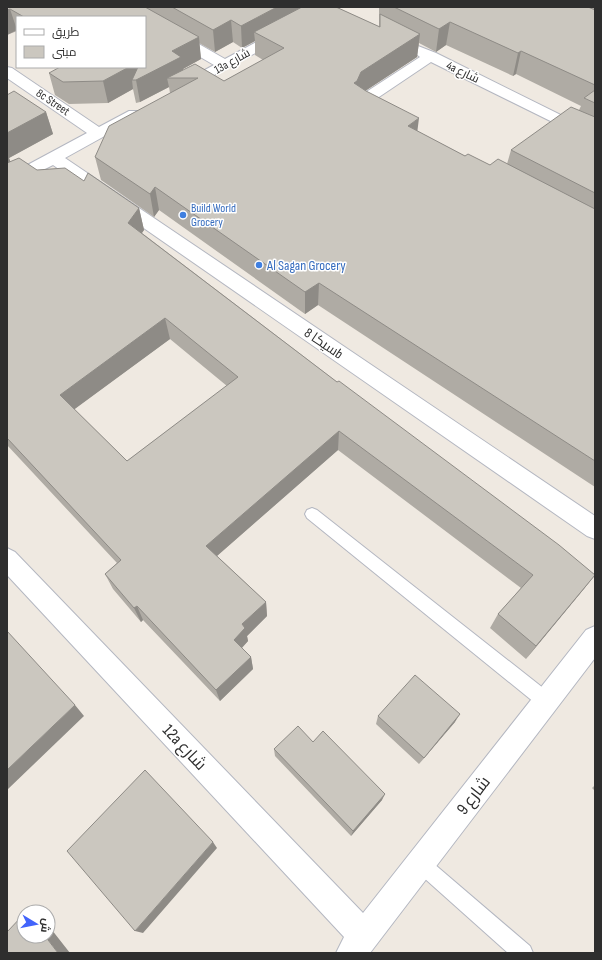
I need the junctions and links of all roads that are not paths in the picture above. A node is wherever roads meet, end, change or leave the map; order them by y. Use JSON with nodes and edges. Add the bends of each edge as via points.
{"nodes":[{"id":1,"x":331,"y":7,"type":"edge"},
{"id":2,"x":345,"y":14,"type":"edge"},
{"id":3,"x":146,"y":19,"type":"edge"},
{"id":4,"x":402,"y":42,"type":"edge"},
{"id":5,"x":431,"y":56,"type":"junction"},
{"id":6,"x":225,"y":65,"type":"junction"},
{"id":7,"x":7,"y":71,"type":"edge"},
{"id":8,"x":172,"y":94,"type":"edge"},
{"id":9,"x":145,"y":108,"type":"edge"},
{"id":10,"x":392,"y":121,"type":"edge"},
{"id":11,"x":98,"y":134,"type":"junction"},
{"id":12,"x":595,"y":138,"type":"edge"},
{"id":13,"x":54,"y":158,"type":"junction"},
{"id":14,"x":7,"y":183,"type":"edge"},
{"id":15,"x":312,"y":514,"type":"dead end"},
{"id":16,"x":595,"y":528,"type":"edge"},
{"id":17,"x":7,"y":559,"type":"edge"},
{"id":18,"x":595,"y":638,"type":"edge"},
{"id":19,"x":546,"y":701,"type":"junction"},
{"id":20,"x":420,"y":863,"type":"junction"},
{"id":21,"x":357,"y":944,"type":"edge"},
{"id":22,"x":523,"y":953,"type":"edge"}],
"edges":[{"from":1,"to":2,"type":"street"},
{"from":1,"to":6,"type":"street","name":"13a شارع"},
{"from":3,"to":6,"type":"street"},
{"from":4,"to":5,"type":"street","name":"4a شارع"},
{"from":5,"to":10,"type":"street","via":[[365,99],[367,107]]},
{"from":5,"to":12,"type":"street","name":"4a شارع"},
{"from":6,"to":8,"type":"street","name":"13a شارع"},
{"from":7,"to":11,"type":"street","name":"8c Street"},
{"from":9,"to":11,"type":"street"},
{"from":11,"to":13,"type":"street"},
{"from":13,"to":14,"type":"street"},
{"from":13,"to":16,"type":"street","name":"سيكا 8b"},
{"from":15,"to":19,"type":"lane"},
{"from":17,"to":21,"type":"street","name":"12a شارع"},
{"from":18,"to":19,"type":"street","name":"شارع 9"},
{"from":19,"to":20,"type":"street","name":"شارع 9"},
{"from":20,"to":21,"type":"street","name":"شارع 9"},
{"from":20,"to":22,"type":"lane"}]}
